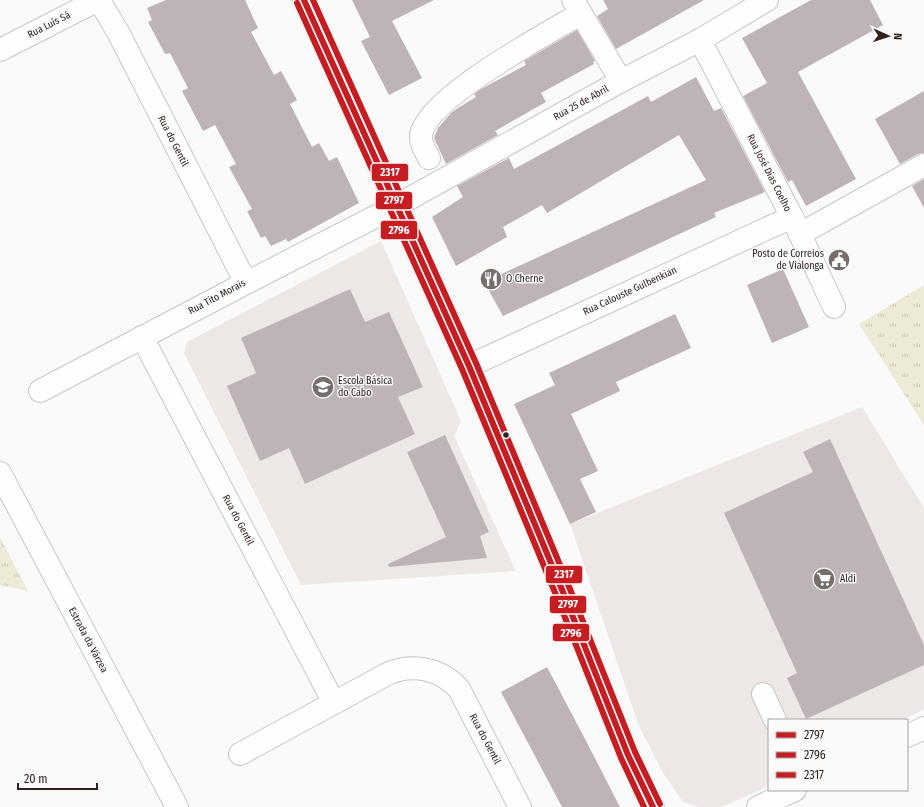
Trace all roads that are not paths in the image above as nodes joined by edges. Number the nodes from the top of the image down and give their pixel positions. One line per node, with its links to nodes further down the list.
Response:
1 (98, 0): 6 (street, Rua Luís Sá); 12 (street, Rua do Gentil)
2 (304, 0): 10 (street)
3 (766, 0): 5 (street, Rua 25 de Abril)
4 (576, 7): 7 (street); 8 (street)
5 (700, 40): 7 (street, Rua 25 de Abril); 11 (street, Rua José Dias Coelho)
6 (0, 50)
7 (621, 81): 10 (street, Rua 25 de Abril)
8 (429, 158)
9 (924, 165): 11 (street, Rua Calouste Gulbenkian)
10 (396, 206): 12 (street, Rua Tito Morais); 15 (street)
11 (796, 225): 13 (street, Rua José Dias Coelho); 15 (street, Rua Calouste Gulbenkian)
12 (246, 283): 14 (street, Rua Tito Morais)
13 (834, 307)
14 (142, 336): 16 (street, Rua Tito Morais); 19 (street, Rua do Gentil)
15 (469, 366): 27 (street)
16 (40, 391)
17 (0, 473): 25 (street, Estrada da Várzea)
18 (763, 694): 20 (street)
19 (334, 703): 23 (street, Rua do Gentil); 26 (street, Rua do Gentil)
20 (775, 719)
21 (924, 728): 22 (street)
22 (908, 736)
23 (240, 754)
24 (793, 791): 28 (street)
25 (177, 807)
26 (520, 807)
27 (653, 807)
28 (758, 807)

